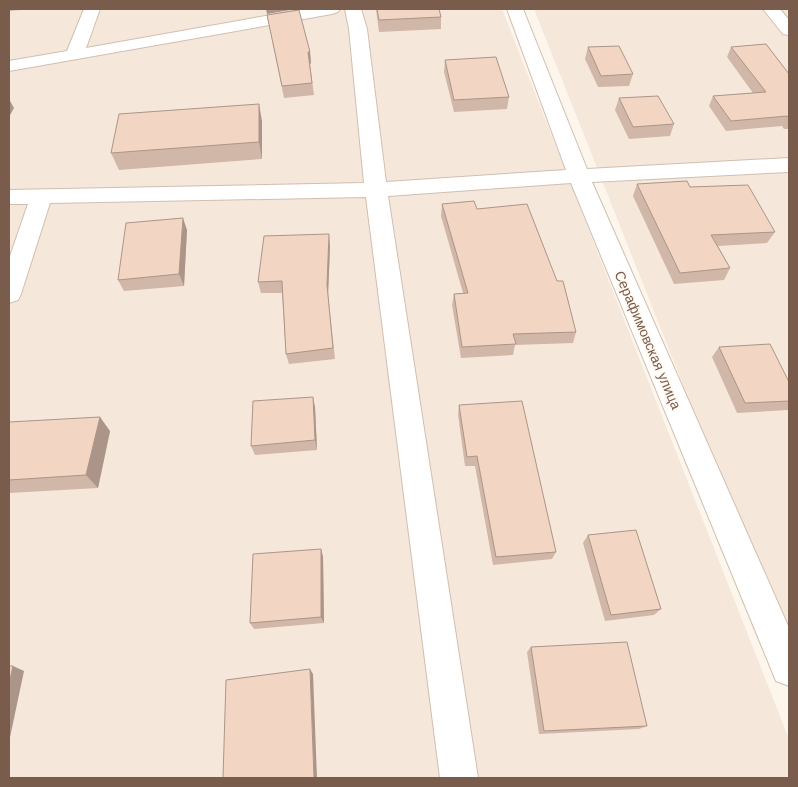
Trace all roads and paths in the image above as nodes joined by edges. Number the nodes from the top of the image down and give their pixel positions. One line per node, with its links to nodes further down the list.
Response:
1 (92, 9): 7 (street)
2 (332, 9): 7 (street)
3 (353, 9): 11 (street)
4 (516, 9): 10 (street, Серафимовская улица)
5 (771, 9): 6 (street)
6 (789, 30)
7 (74, 55): 8 (street)
8 (9, 66)
9 (789, 164): 10 (street)
10 (579, 176): 11 (street); 15 (street, Серафимовская улица)
11 (376, 190): 12 (street); 16 (street)
12 (41, 196): 13 (street); 14 (street)
13 (9, 197)
14 (9, 294)
15 (789, 668)
16 (459, 778)

